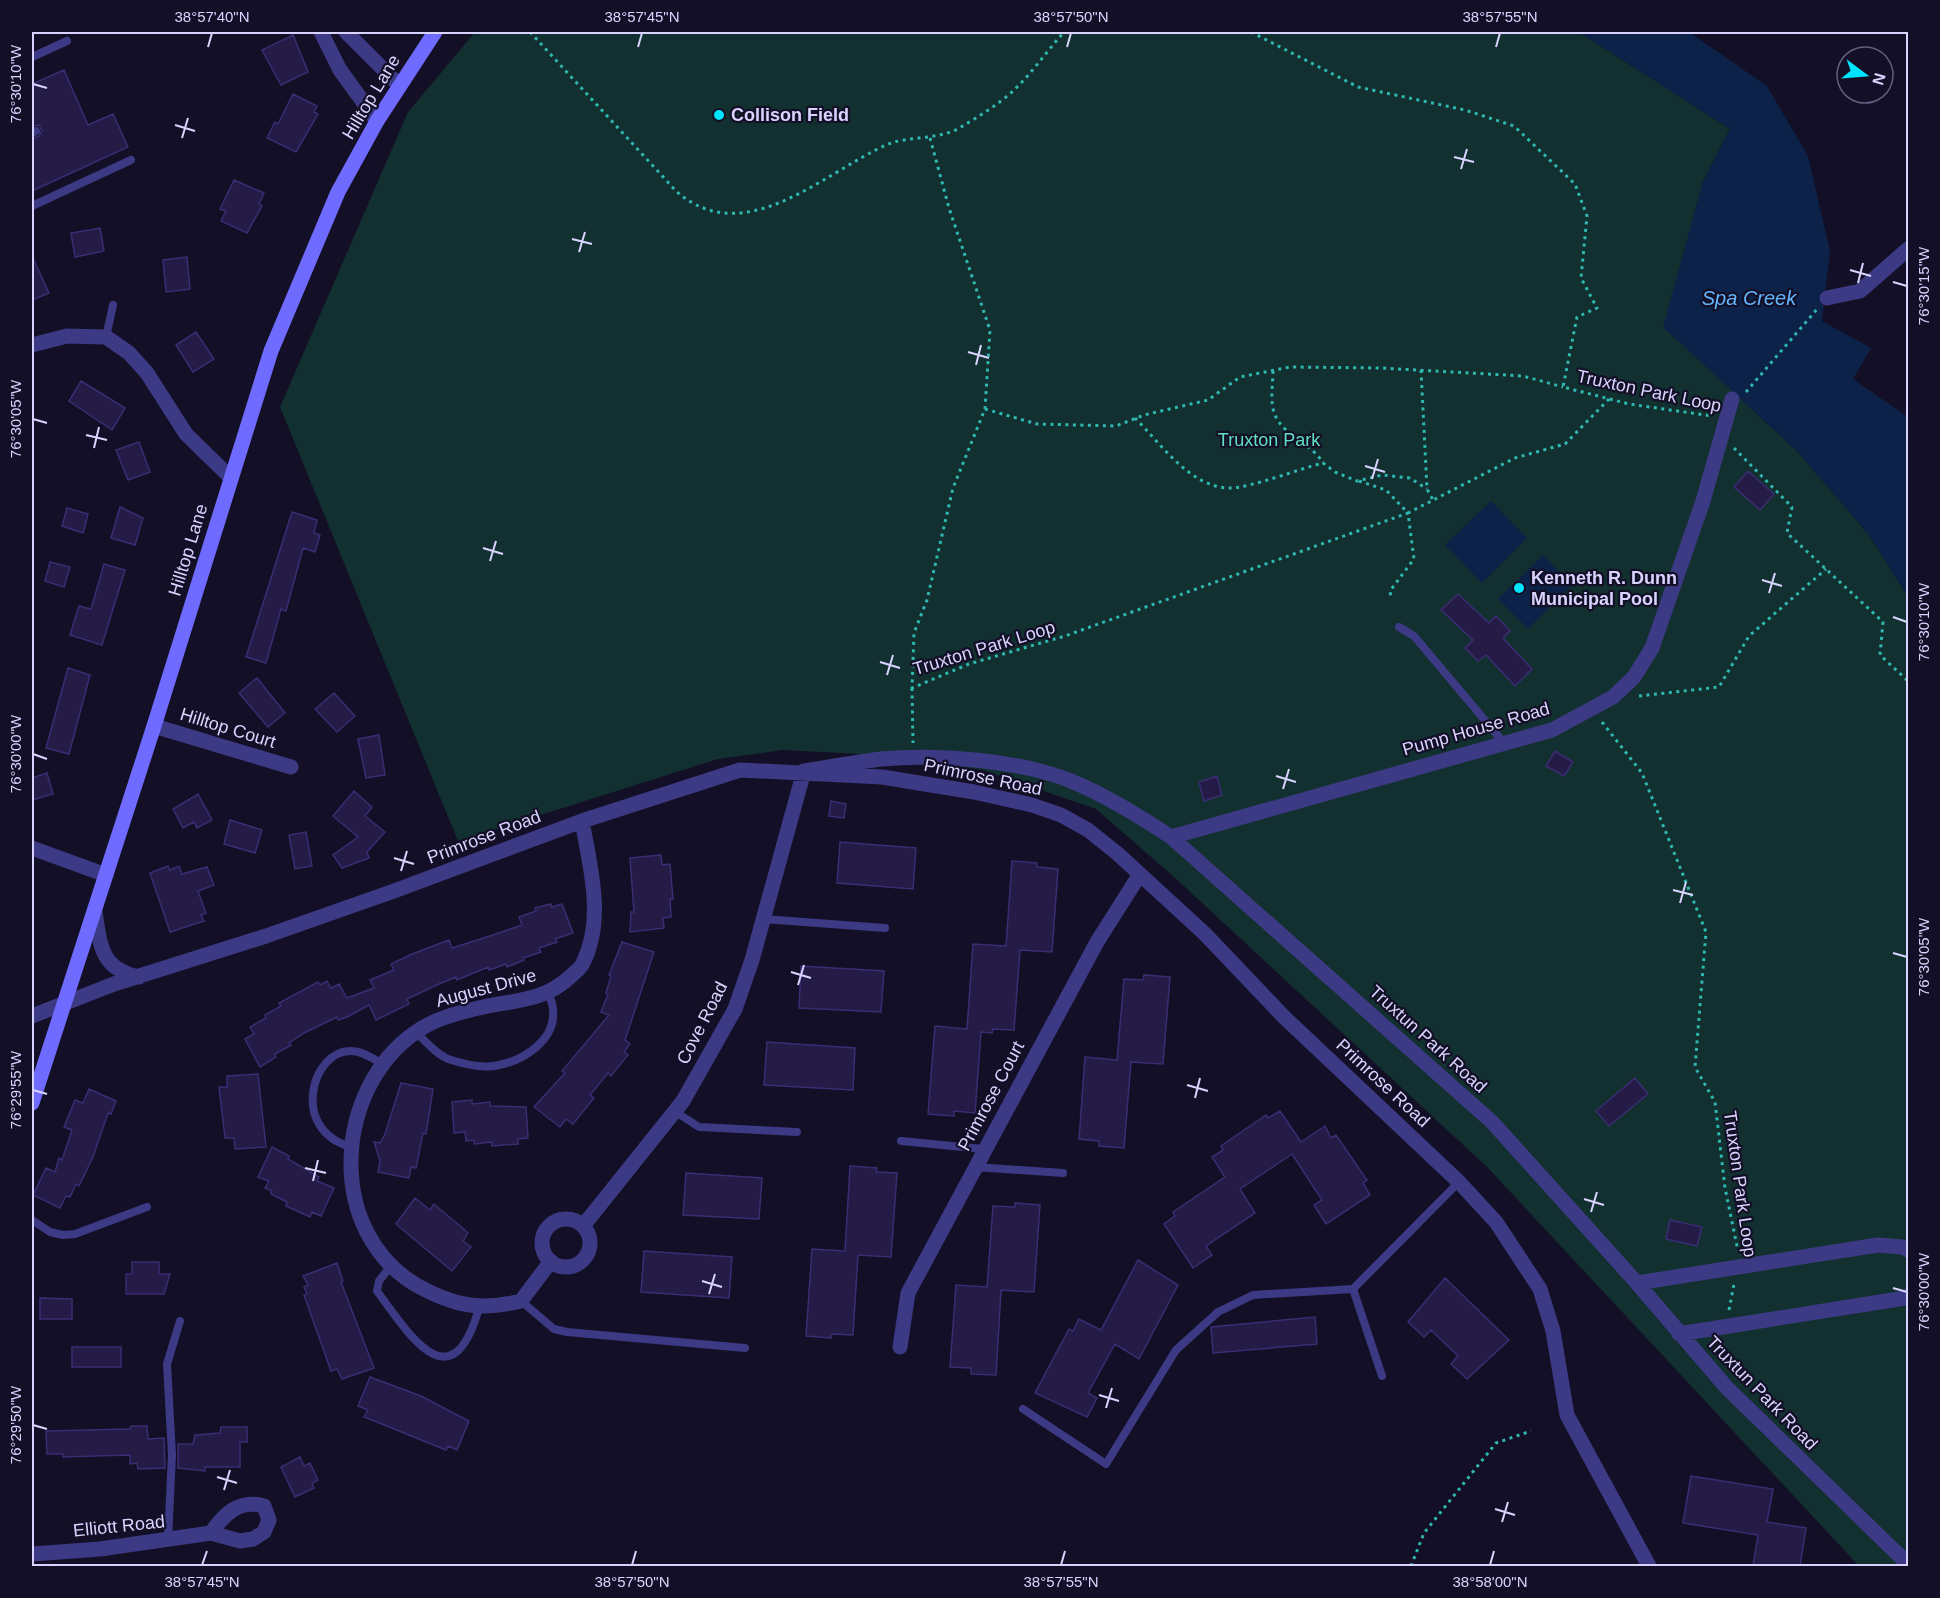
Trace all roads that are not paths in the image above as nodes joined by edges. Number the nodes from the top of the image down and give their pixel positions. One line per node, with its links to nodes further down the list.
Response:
1 (321, 32): 7 (street)
2 (346, 32): 6 (street)
3 (435, 32): 6 (street, Hilltop Lane)
4 (67, 41): 5 (lane)
5 (32, 57)
6 (399, 85): 7 (street, Hilltop Lane)
7 (377, 121): 16 (street, Hilltop Lane)
8 (131, 160): 9 (lane)
9 (32, 206)
10 (1908, 249): 11 (street)
11 (1827, 298)
12 (113, 305): 13 (lane)
13 (106, 337): 14 (street); 16 (street)
14 (32, 345)
15 (1732, 399): 19 (street, Pump House Road)
16 (231, 478): 18 (street, Hilltop Lane)
17 (1399, 627): 19 (lane)
18 (154, 726): 20 (street, Hilltop Court); 26 (street, Hilltop Lane)
19 (1504, 743): 23 (street, Pump House Road)
20 (291, 767)
21 (804, 771): 22 (street, Primrose Road); 23 (street, Truxtun Park Road); 25 (street, Primrose Road); 28 (street, Cove Road)
22 (582, 821): 30 (street, Primrose Road); 31 (street, August Drive)
23 (1171, 837): 51 (street, Truxtun Park Road)
24 (32, 848): 26 (street)
25 (1140, 874): 41 (street, Primrose Court); 44 (street, Primrose Road)
26 (106, 875): 27 (street, Hilltop Lane)
27 (95, 910): 30 (street); 32 (street, Hilltop Lane)
28 (763, 919): 29 (lane); 37 (street, Cove Road)
29 (885, 928)
30 (139, 976): 32 (street, Primrose Road)
31 (548, 992): 34 (street, August Drive); 34 (lane)
32 (66, 1004): 33 (street, Primrose Road); 36 (street, Hilltop Lane)
33 (32, 1016)
34 (416, 1032): 35 (street, August Drive)
35 (381, 1063): 40 (street, August Drive); 40 (lane)
36 (32, 1103)
37 (674, 1111): 38 (lane); 47 (street, Cove Road)
38 (797, 1132)
39 (901, 1141): 41 (lane)
40 (351, 1147): 50 (street, August Drive)
41 (983, 1149): 42 (street, Primrose Court)
42 (975, 1167): 43 (lane); 58 (street, Primrose Court)
43 (1063, 1173)
44 (1459, 1182): 52 (lane); 66 (street, Primrose Road)
45 (147, 1207): 46 (lane)
46 (32, 1220)
47 (583, 1226): 49 (street); 49 (street)
48 (1908, 1250): 51 (street)
49 (550, 1261): 54 (street)
50 (390, 1267): 55 (street, August Drive); 55 (lane)
51 (1637, 1283): 57 (street, Truxtun Park Road)
52 (1353, 1289): 60 (lane); 61 (lane)
53 (1908, 1296): 57 (street)
54 (521, 1301): 55 (street, August Drive); 59 (lane)
55 (479, 1308)
56 (180, 1321): 63 (lane)
57 (1679, 1334): 65 (street, Truxtun Park Road)
58 (900, 1347)
59 (745, 1348)
60 (1382, 1376)
61 (1023, 1409)
62 (211, 1533): 63 (street, Elliott Road)
63 (168, 1541): 64 (street, Elliott Road)
64 (32, 1554)
65 (1908, 1564)
66 (1648, 1566)

